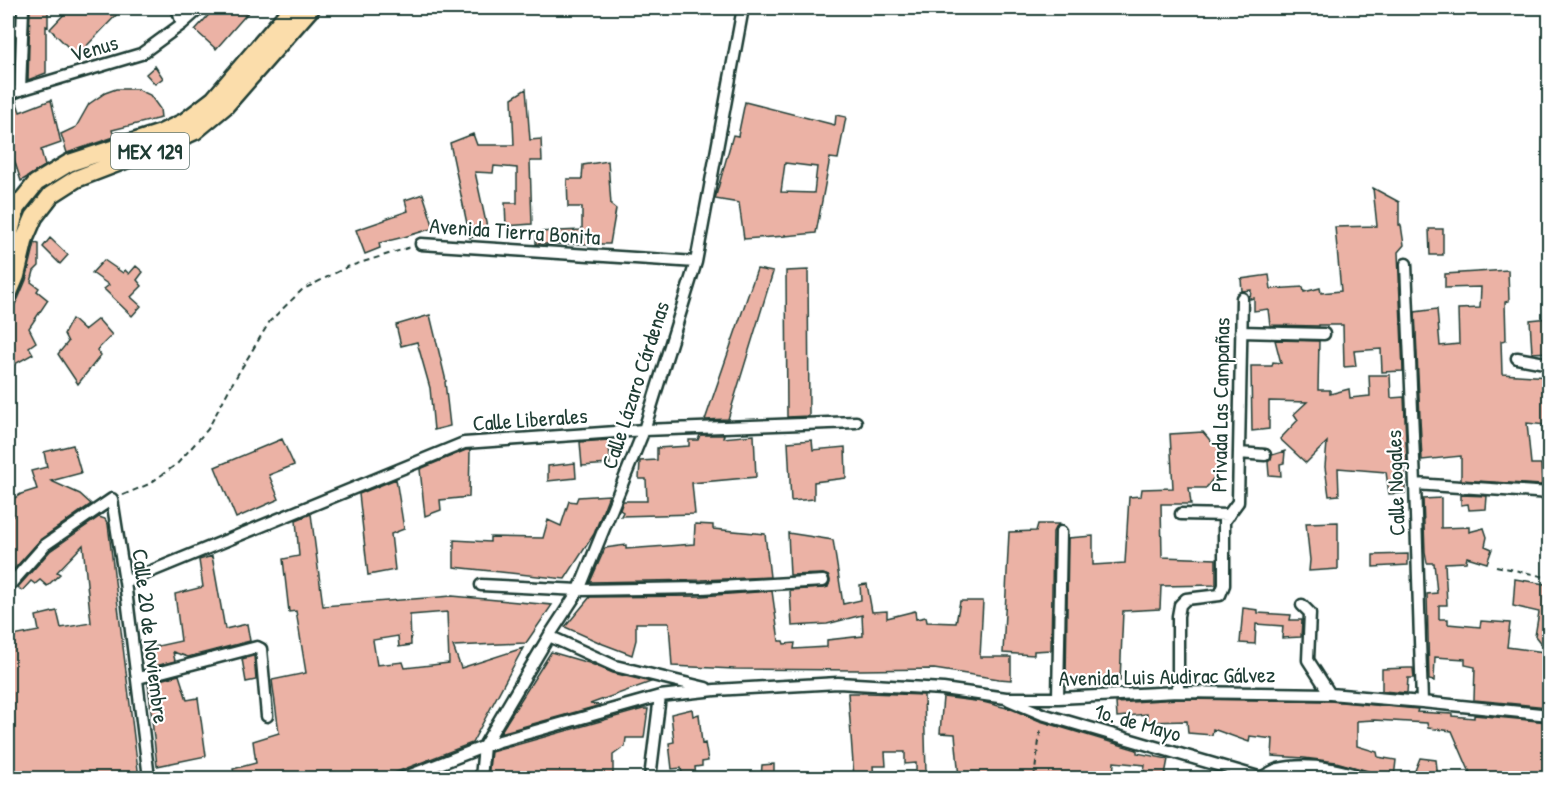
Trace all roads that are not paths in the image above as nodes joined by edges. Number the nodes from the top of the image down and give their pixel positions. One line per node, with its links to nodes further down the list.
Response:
1 (24, 8): 9 (street)
2 (177, 8): 7 (street)
3 (200, 8): 7 (street, Venus)
4 (292, 8): 13 (main road, MEX 129)
5 (311, 8): 16 (main road, MEX 129)
6 (743, 8): 14 (street, Calle Lázaro Cárdenas)
7 (182, 24): 10 (street, Venus)
8 (8, 29): 9 (street)
9 (22, 31): 10 (street)
10 (20, 90): 11 (street, Venus)
11 (8, 95)
12 (421, 244): 14 (street, Avenida Tierra Bonita)
13 (8, 250)
14 (696, 262): 23 (street, Calle Lázaro Cárdenas)
15 (1406, 264): 26 (street, Calle Nogales)
16 (8, 295)
17 (1242, 298): 18 (street, Privada Las Campañas)
18 (1241, 332): 19 (street); 24 (street, Privada Las Campañas)
19 (1324, 334)
20 (1517, 358): 21 (street)
21 (1550, 364)
22 (856, 422): 23 (street, Calle Liberales)
23 (644, 430): 32 (street, Calle Liberales); 35 (street, Calle Lázaro Cárdenas)
24 (1239, 453): 25 (street); 29 (street, Privada Las Campañas)
25 (1265, 455)
26 (1415, 484): 27 (street); 45 (street, Calle Nogales)
27 (1550, 493)
28 (1180, 514): 29 (street)
29 (1229, 515): 40 (street, Privada Las Campañas)
30 (1060, 532): 44 (street)
31 (823, 581): 35 (street)
32 (126, 582): 34 (street, Calle 20 de Noviembre); 38 (street, Calle 20 de Noviembre)
33 (481, 585): 35 (street)
34 (8, 587)
35 (579, 590): 37 (street, Calle Lázaro Cárdenas)
36 (1302, 605): 41 (street)
37 (549, 636): 39 (street); 48 (street, Calle Lázaro Cárdenas)
38 (138, 678): 47 (street); 49 (street, Calle 20 de Noviembre)
39 (715, 690): 42 (street); 43 (street)
40 (1178, 692): 41 (street, Avenida Luis Audirac Gálvez); 44 (street, Avenida Luis Audirac Gálvez)
41 (1330, 694): 45 (street, Avenida Luis Audirac Gálvez)
42 (660, 696): 48 (street); 52 (street)
43 (1006, 698): 44 (street, Avenida Luis Audirac Gálvez); 53 (street, 1o. de Mayo)
44 (1058, 698)
45 (1422, 702): 46 (street, Avenida Luis Audirac Gálvez)
46 (1550, 715)
47 (267, 716)
48 (484, 746): 50 (street); 51 (street)
49 (149, 778)
50 (402, 778)
51 (481, 778)
52 (650, 778)
53 (1261, 778): 54 (street)
54 (1366, 778)

